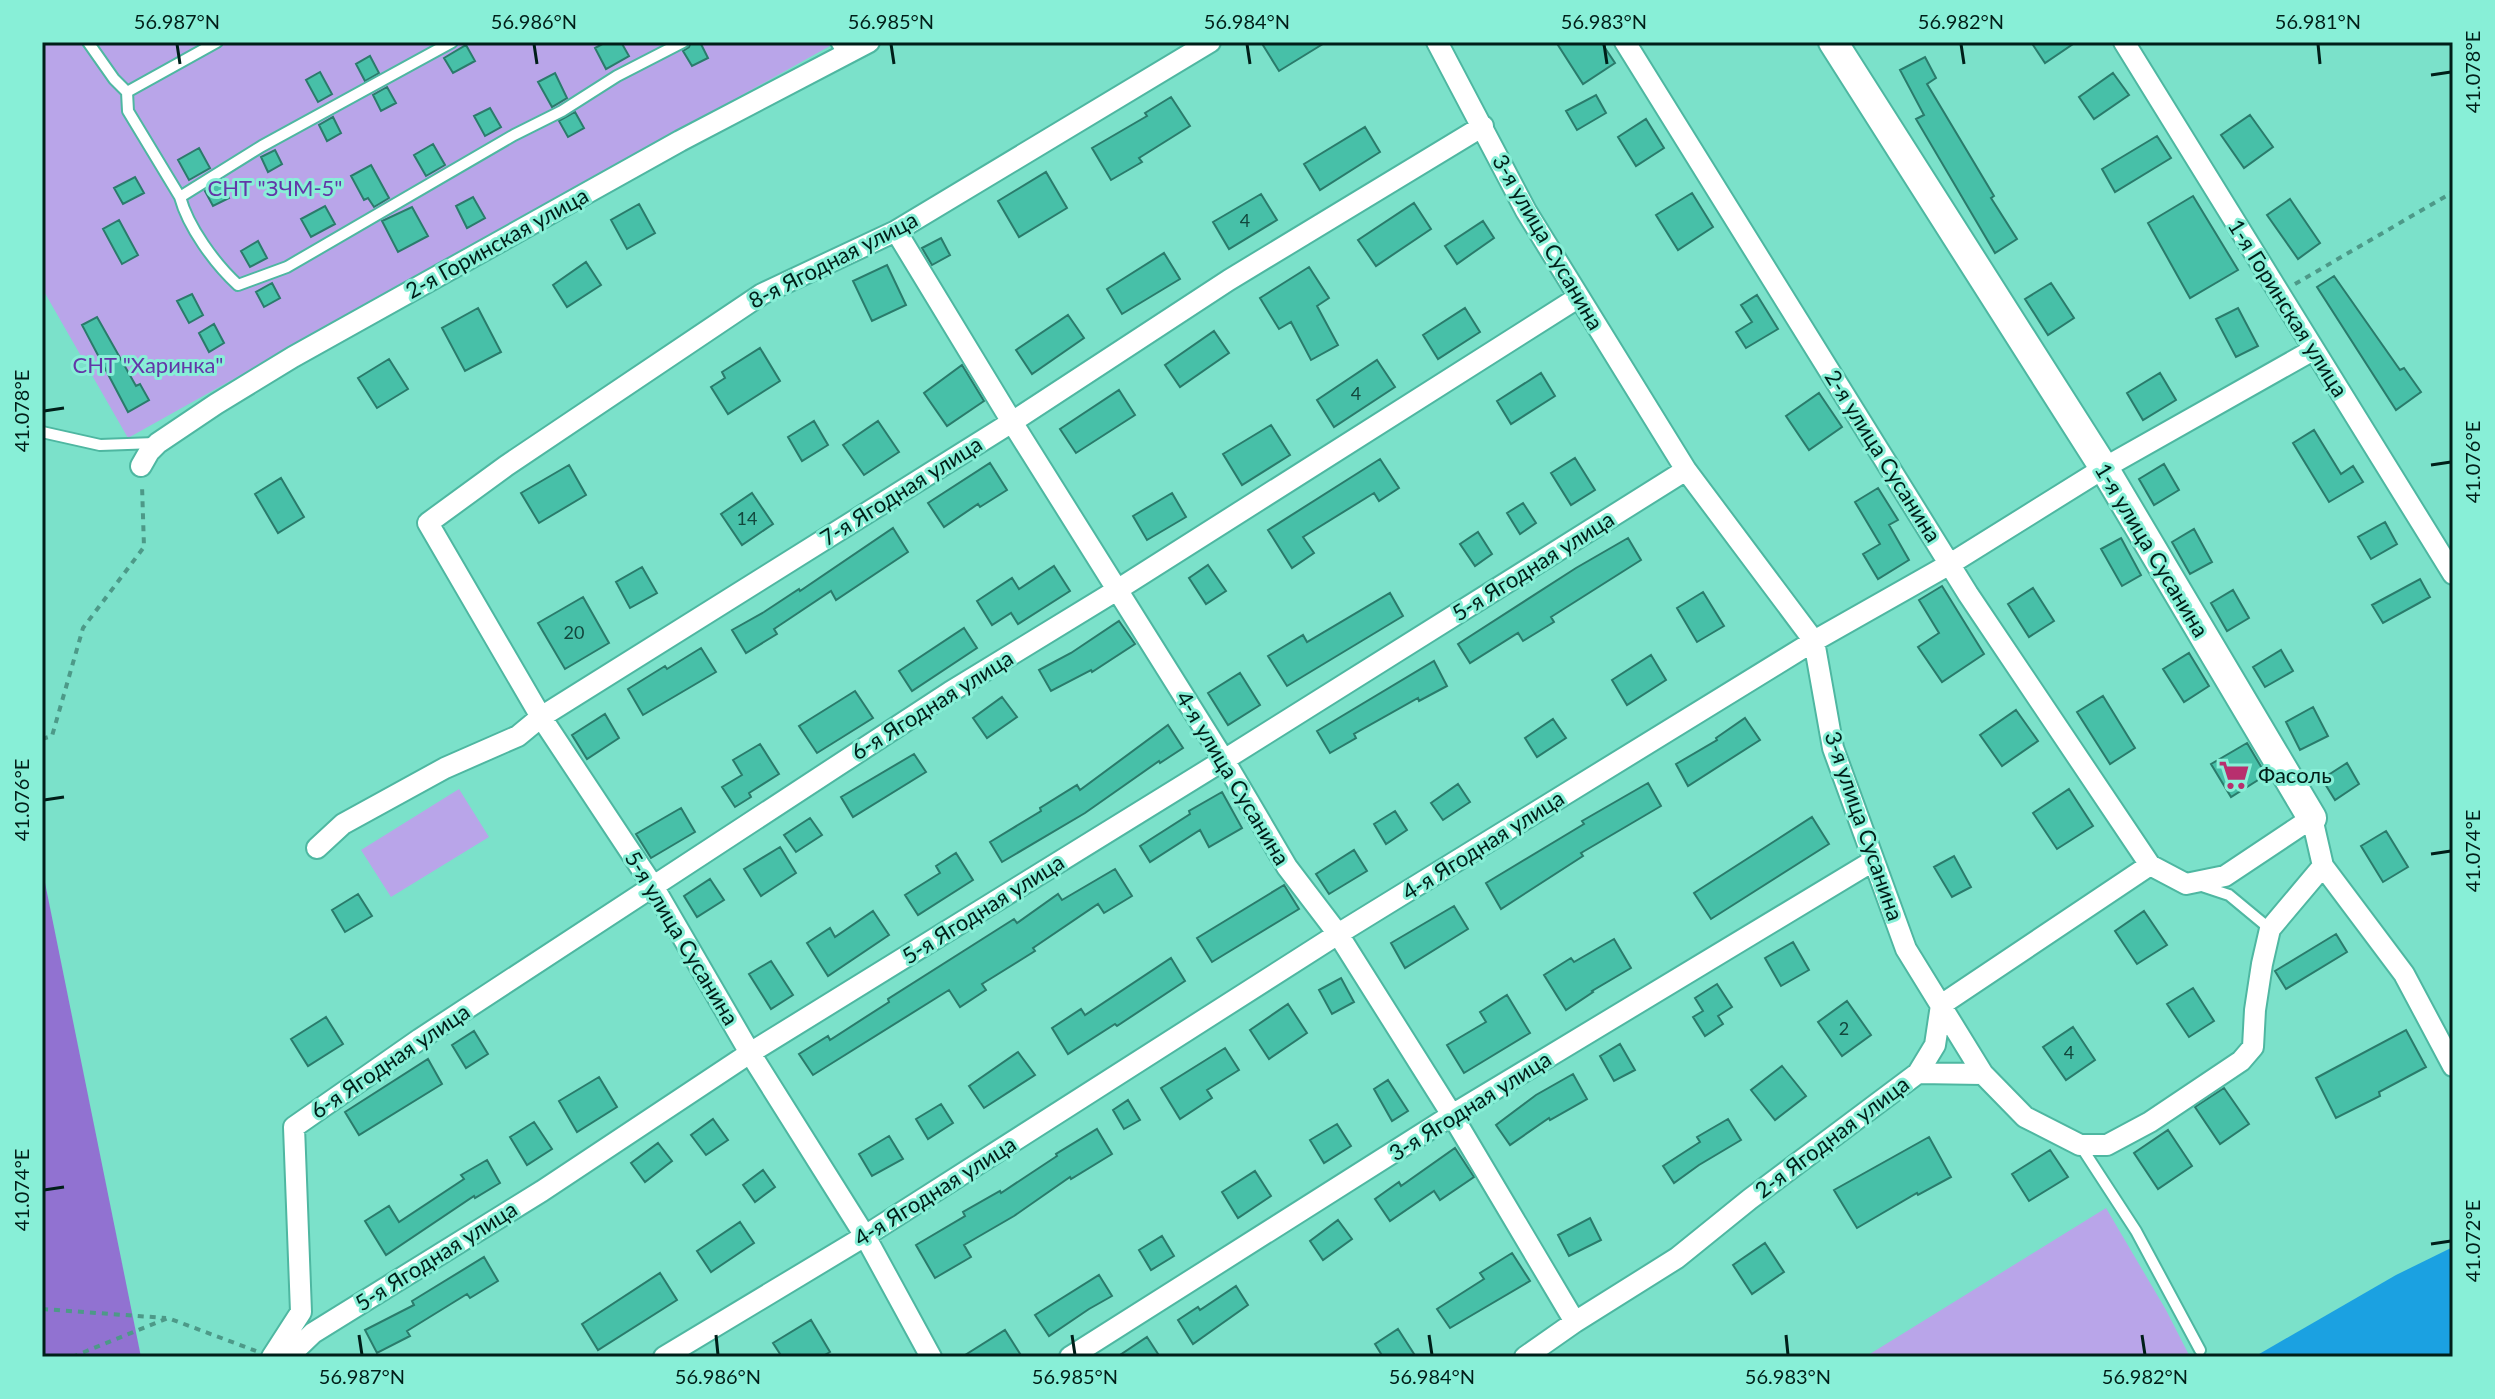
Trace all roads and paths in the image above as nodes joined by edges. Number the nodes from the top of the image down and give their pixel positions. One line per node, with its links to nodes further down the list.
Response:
1 (88, 42): 12 (lane)
2 (217, 42): 12 (lane)
3 (452, 42): 15 (lane)
4 (683, 42): 15 (lane)
5 (869, 42): 11 (street, 2-я Горинская улица)
6 (1210, 42): 16 (street, 8-я Ягодная улица)
7 (1437, 42): 13 (street, 3-я улица Сусанина)
8 (1625, 42): 27 (street, 2-я улица Сусанина)
9 (1833, 42): 24 (street, 1-я улица Сусанина)
10 (2124, 42): 17 (street, 1-я Горинская улица)
11 (840, 49): 22 (street, 2-я Горинская улица)
12 (127, 92): 15 (lane)
13 (1483, 126): 18 (street, 3-я улица Сусанина); 20 (street, 7-я Ягодная улица)
14 (2453, 192): 17 (path)
15 (180, 197)
16 (896, 231): 20 (street, 4-я улица Сусанина); 26 (street, 8-я Ягодная улица)
17 (2279, 294): 19 (street, 1-я Горинская улица)
18 (1579, 297): 25 (street, 3-я улица Сусанина); 29 (street, 6-я Ягодная улица)
19 (2313, 350): 24 (street, 4-я Ягодная улица); 28 (street, 1-я Горинская улица)
20 (1012, 422): 29 (street, 4-я улица Сусанина); 31 (street, 7-я Ягодная улица)
21 (42, 432): 22 (lane)
22 (158, 443): 23 (street, 2-я Горинская улица)
23 (141, 466): 32 (path)
24 (2104, 468): 27 (street, 4-я Ягодная улица); 34 (street, 1-я улица Сусанина)
25 (1686, 470): 30 (street, 3-я улица Сусанина); 33 (street, 5-я Ягодная улица)
26 (428, 523): 31 (street, 5-я улица Сусанина)
27 (1950, 564): 30 (street, 4-я Ягодная улица); 37 (street, 2-я улица Сусанина)
28 (2453, 574)
29 (1117, 590): 33 (street, 4-я улица Сусанина); 40 (street, 6-я Ягодная улица)
30 (1814, 641): 36 (street, 3-я улица Сусанина); 42 (street, 4-я Ягодная улица)
31 (541, 717): 35 (street, 7-я Ягодная улица); 40 (street, 5-я улица Сусанина)
32 (42, 739)
33 (1224, 760): 42 (street, 4-я улица Сусанина); 44 (street, 5-я Ягодная улица)
34 (2312, 818): 38 (street, 1-я улица Сусанина); 39 (street)
35 (317, 848)
36 (1873, 861): 43 (street, 3-я улица Сусанина); 48 (street, 3-я Ягодная улица)
37 (2150, 865): 39 (street); 43 (street)
38 (2323, 866): 41 (street); 45 (street, 1-я улица Сусанина)
39 (2186, 884): 41 (lane)
40 (653, 886): 44 (street, 5-я улица Сусанина); 55 (street, 6-я Ягодная улица)
41 (2270, 929): 49 (street)
42 (1338, 934): 48 (street, 4-я улица Сусанина); 50 (street, 4-я Ягодная улица)
43 (1941, 1005): 46 (street, 2-я Ягодная улица); 47 (street, 3-я улица Сусанина)
44 (750, 1053): 50 (street, 5-я улица Сусанина); 57 (street, 5-я Ягодная улица)
45 (2453, 1066)
46 (1918, 1073): 47 (street); 53 (street, 2-я Ягодная улица)
47 (1983, 1074): 49 (street, 3-я улица Сусанина)
48 (1452, 1115): 53 (street, 4-я улица Сусанина); 60 (street, 3-я Ягодная улица)
49 (2080, 1145): 54 (lane)
50 (865, 1236): 58 (street, 4-я Ягодная улица); 59 (street, 5-я улица Сусанина)
51 (42, 1309): 52 (path)
52 (168, 1318): 55 (path); 56 (path)
53 (1575, 1322): 61 (street, 2-я Ягодная улица)
54 (2200, 1350)
55 (265, 1354)
56 (72, 1357)
57 (288, 1357)
58 (664, 1357)
59 (931, 1357)
60 (1070, 1357)
61 (1525, 1357)

